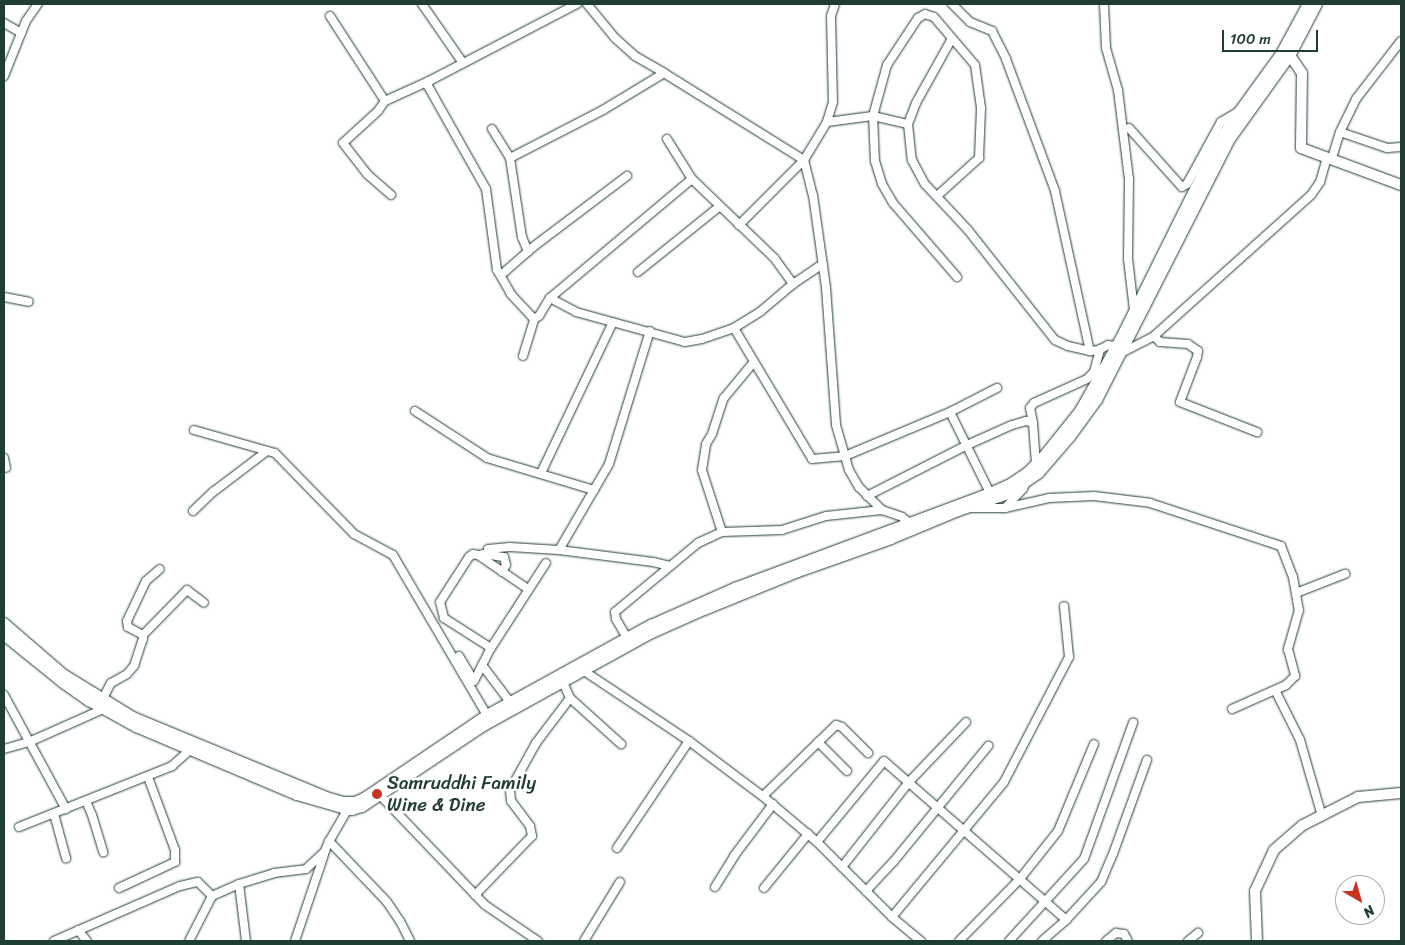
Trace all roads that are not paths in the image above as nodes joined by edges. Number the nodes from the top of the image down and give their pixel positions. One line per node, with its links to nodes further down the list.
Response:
1 (38, 4): 12 (street)
2 (422, 4): 16 (street)
3 (577, 4): 16 (street)
4 (587, 4): 17 (street)
5 (835, 4): 23 (street)
6 (952, 4): 58 (street)
7 (1104, 4): 49 (street)
8 (1308, 4): 15 (main road)
9 (1317, 4): 15 (main road)
10 (330, 16): 20 (street)
11 (4, 22): 12 (street)
12 (21, 33): 18 (street)
13 (951, 40): 22 (street); 24 (street); 37 (street)
14 (1401, 40): 27 (street)
15 (1287, 52): 21 (main road); 30 (main road); 52 (main road)
16 (463, 63): 19 (street)
17 (664, 73): 31 (street); 32 (street)
18 (4, 76)
19 (429, 81): 20 (street); 43 (street)
20 (384, 101): 36 (street)
21 (1239, 111): 25 (street); 49 (main road)
22 (873, 116): 23 (street); 24 (street); 44 (street)
23 (827, 122): 32 (street)
24 (908, 124): 37 (street)
25 (1129, 128)
26 (492, 129): 31 (street)
27 (1340, 132): 29 (street); 30 (street)
28 (668, 139): 34 (street)
29 (1401, 147)
30 (1329, 157): 35 (main road); 55 (street)
31 (510, 158): 40 (street)
32 (804, 160): 39 (street); 41 (street)
33 (627, 176): 40 (street)
34 (692, 178): 38 (street); 47 (street)
35 (1401, 185)
36 (391, 195)
37 (937, 196): 58 (street)
38 (720, 206): 39 (street); 42 (street)
39 (739, 225): 45 (street)
40 (528, 252): 43 (street)
41 (823, 264): 45 (street); 69 (street)
42 (638, 272)
43 (501, 275): 50 (street)
44 (957, 277)
45 (793, 284): 53 (street)
46 (4, 297): 48 (street)
47 (550, 298): 50 (street); 51 (street)
48 (29, 302)
49 (1134, 310): 52 (main road)
50 (534, 319): 59 (street)
51 (613, 322): 54 (street); 73 (street)
52 (1130, 327): 57 (main road)
53 (734, 328): 54 (street); 60 (street)
54 (650, 331): 75 (street)
55 (1154, 336): 57 (street); 66 (street)
56 (1100, 349): 57 (street); 58 (street); 64 (street)
57 (1119, 349): 71 (main road); 74 (main road)
58 (1090, 351)
59 (523, 356)
60 (753, 363): 69 (street); 84 (street)
61 (998, 388): 63 (street)
62 (415, 411): 73 (street)
63 (950, 412): 67 (street); 69 (street)
64 (1033, 423): 67 (street); 71 (street)
65 (194, 430): 68 (street)
66 (1258, 432)
67 (965, 446): 76 (street); 77 (street)
68 (266, 451): 81 (street); 112 (street)
69 (845, 456): 77 (street)
70 (4, 458): 72 (street)
71 (1036, 464): 76 (main road)
72 (6, 468)
73 (541, 473): 75 (street)
74 (1025, 484): 78 (main road); 79 (street)
75 (594, 490): 85 (street)
76 (990, 492): 82 (main road)
77 (868, 496): 80 (street)
78 (968, 508): 79 (street); 82 (main road)
79 (1005, 508): 92 (street)
80 (882, 510): 83 (street); 84 (street)
81 (193, 511)
82 (941, 514): 83 (main road)
83 (913, 525): 99 (main road); 101 (main road)
84 (722, 532): 87 (street)
85 (560, 550): 87 (street); 89 (street)
86 (546, 563): 91 (street)
87 (670, 566): 99 (street)
88 (160, 569): 98 (street)
89 (502, 572): 91 (street); 100 (street)
90 (1345, 574): 92 (street)
91 (528, 589): 100 (street)
92 (1296, 593): 105 (street)
93 (204, 603): 98 (street)
94 (1064, 606): 139 (street)
95 (440, 620): 102 (street)
96 (4, 623): 110 (main road)
97 (4, 635): 110 (main road)
98 (143, 635): 110 (street)
99 (627, 638): 101 (main road)
100 (491, 648): 102 (street)
101 (615, 649): 103 (main road); 106 (main road)
102 (482, 665): 109 (street)
103 (584, 671): 104 (main road); 115 (street)
104 (563, 682): 106 (main road); 108 (street)
105 (1275, 690): 111 (street); 137 (street)
106 (535, 693): 109 (main road); 128 (main road)
107 (4, 696): 116 (street)
108 (570, 698): 118 (street); 155 (street)
109 (510, 702): 112 (main road)
110 (102, 705): 116 (street); 122 (main road); 133 (main road)
111 (1232, 709)
112 (488, 715): 128 (main road)
113 (966, 722): 127 (street)
114 (1132, 723): 157 (street)
115 (689, 741): 130 (street); 143 (street)
116 (29, 742): 121 (street); 135 (street)
117 (818, 742): 123 (street); 125 (street); 130 (street)
118 (621, 744)
119 (1094, 744): 148 (street)
120 (988, 746): 134 (street)
121 (4, 749)
122 (190, 750): 126 (street); 133 (main road)
123 (868, 752)
124 (1147, 760): 159 (street)
125 (846, 771)
126 (148, 777): 131 (street); 152 (street)
127 (908, 782): 134 (street); 142 (street); 147 (street)
128 (378, 793): 133 (main road); 155 (street)
129 (1401, 793): 137 (main road)
130 (763, 796): 132 (street)
131 (86, 801): 135 (street); 145 (street)
132 (773, 804): 140 (street); 151 (street)
133 (349, 806): 141 (street)
134 (937, 808): 139 (street); 154 (street)
135 (66, 809): 136 (street)
136 (54, 814): 138 (street); 146 (street)
137 (1322, 816): 162 (main road)
138 (19, 827)
139 (962, 830): 148 (street); 158 (street)
140 (808, 834): 142 (street); 153 (street)
141 (329, 841): 144 (street); 168 (street)
142 (817, 842): 147 (street)
143 (617, 848)
144 (325, 851): 150 (street); 167 (street)
145 (103, 852)
146 (66, 858)
147 (842, 866): 154 (street)
148 (1019, 880): 157 (street); 172 (street)
149 (620, 882): 170 (street)
150 (239, 884): 156 (street); 166 (street)
151 (715, 887)
152 (119, 888)
153 (764, 888)
154 (866, 891): 158 (street)
155 (475, 895): 169 (street)
156 (212, 896): 160 (street); 165 (street)
157 (1045, 903): 159 (street); 173 (street)
158 (892, 917): 171 (street)
159 (1066, 920): 174 (street)
160 (78, 930): 163 (street); 164 (street)
161 (1198, 934): 177 (street)
162 (1255, 940)
163 (54, 941)
164 (87, 941)
165 (190, 941)
166 (246, 941)
167 (295, 941)
168 (410, 941)
169 (538, 941)
170 (584, 941)
171 (921, 941)
172 (959, 941)
173 (1010, 941)
174 (1042, 941)
175 (1106, 941): 176 (street)
176 (1128, 941)
177 (1188, 941)

